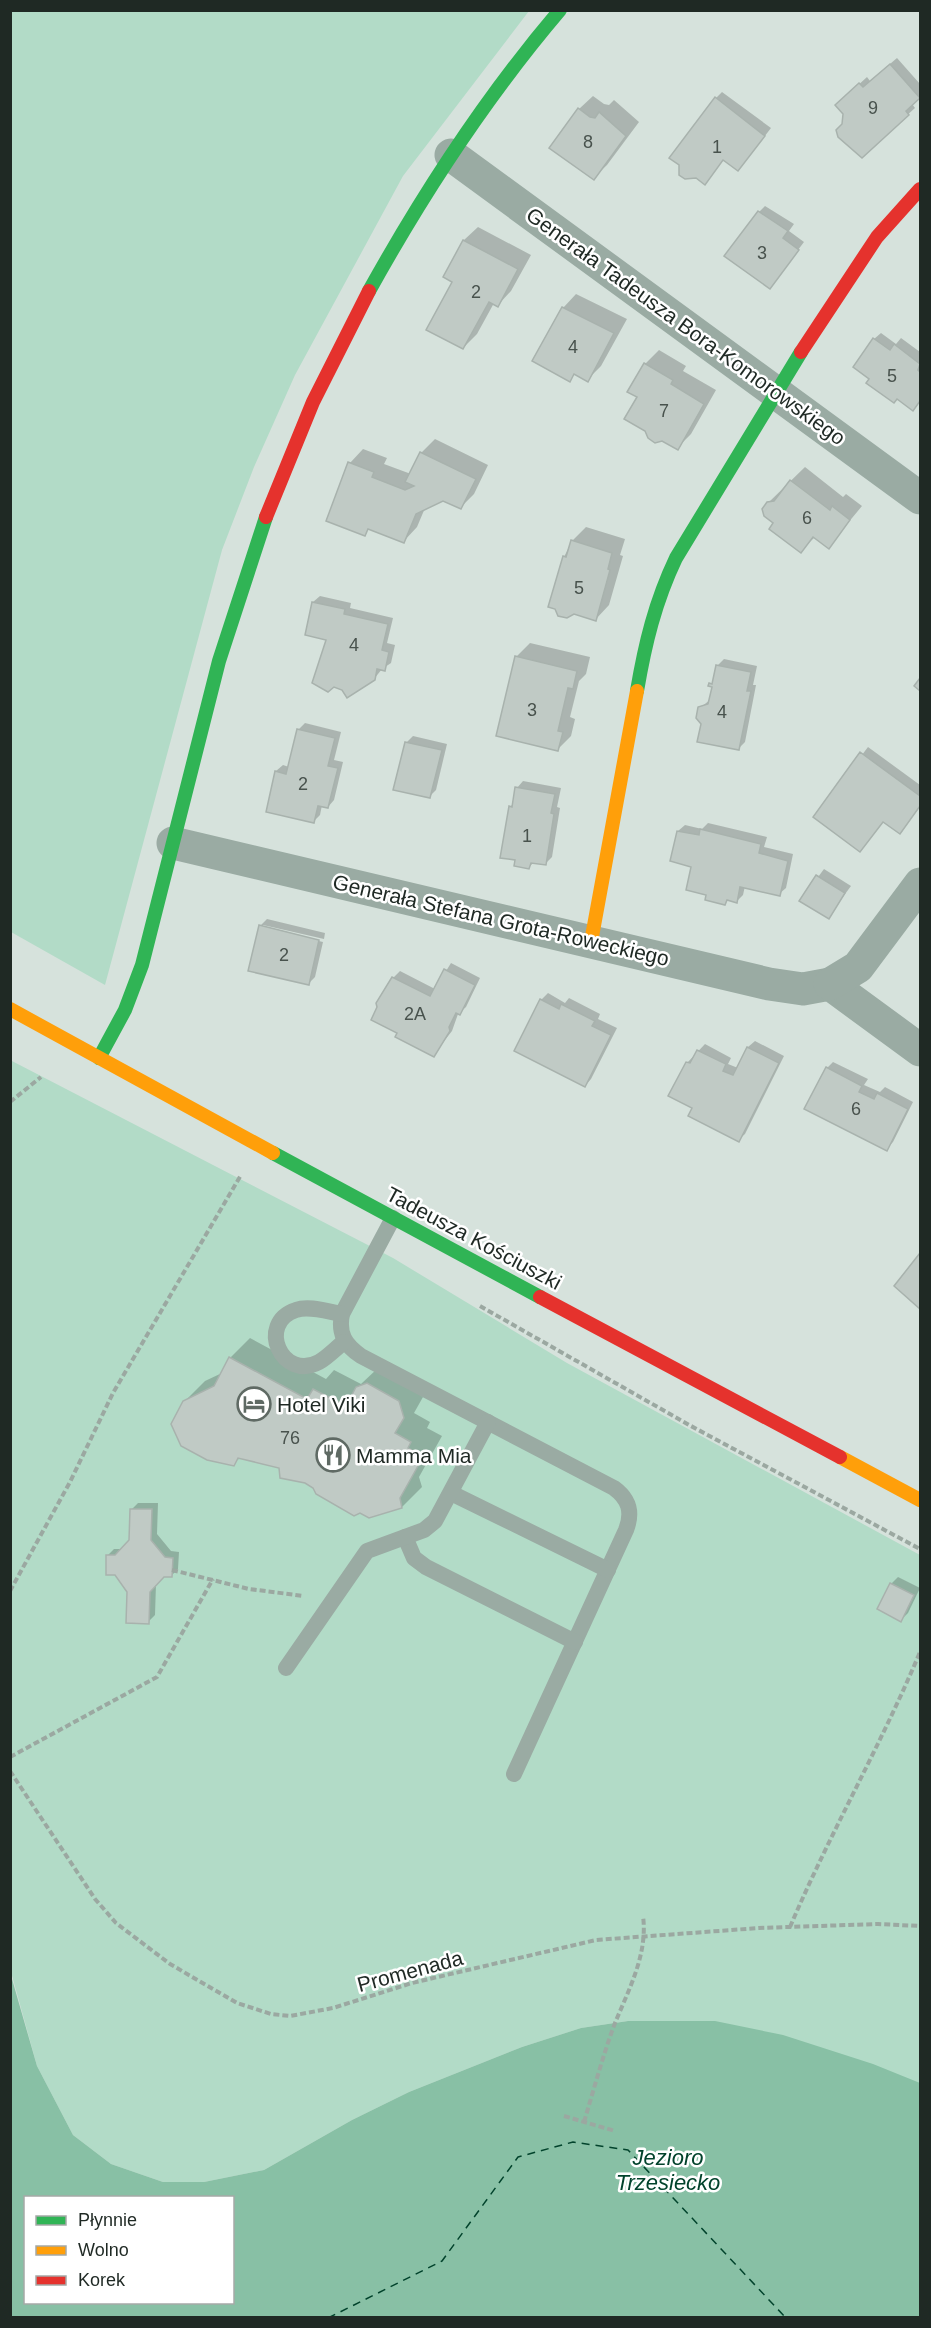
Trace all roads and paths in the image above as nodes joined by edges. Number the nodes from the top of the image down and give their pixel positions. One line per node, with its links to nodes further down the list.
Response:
1 (560, 10): 2 (street)
2 (452, 155): 4 (street, Generała Tadeusza Bora-Komorowskiego); 6 (street)
3 (921, 189): 4 (street)
4 (775, 391): 5 (street, Generała Tadeusza Bora-Komorowskiego); 8 (street)
5 (921, 498)
6 (172, 843): 8 (street, Generała Stefana Grota-Roweckiego); 12 (street)
7 (921, 884): 9 (street, Generała Stefana Grota-Roweckiego)
8 (591, 942): 9 (street, Generała Stefana Grota-Roweckiego)
9 (830, 984): 11 (street)
10 (10, 1009): 12 (street, Tadeusza Kościuszki)
11 (921, 1050)
12 (99, 1058): 16 (street, Tadeusza Kościuszki)
13 (41, 1077): 14 (path)
14 (10, 1102)
15 (241, 1175): 28 (path)
16 (393, 1218): 18 (lane); 22 (street, Tadeusza Kościuszki)
17 (476, 1302): 24 (path)
18 (342, 1314): 19 (lane); 19 (lane)
19 (344, 1342): 20 (lane)
20 (488, 1422): 21 (lane); 26 (lane)
21 (451, 1493): 23 (lane); 26 (lane)
22 (921, 1500)
23 (405, 1537): 29 (lane); 30 (lane)
24 (921, 1549)
25 (172, 1570): 27 (path)
26 (608, 1570): 30 (lane)
27 (213, 1579): 29 (path); 33 (path)
28 (10, 1591)
29 (333, 1600): 32 (lane)
30 (575, 1642): 35 (lane)
31 (921, 1652): 38 (path)
32 (286, 1668)
33 (10, 1757)
34 (10, 1771): 39 (path, Promenada)
35 (514, 1774)
36 (643, 1916): 39 (path)
37 (921, 1926): 38 (path, Promenada)
38 (790, 1927): 39 (path, Promenada)
39 (646, 1935): 41 (path)
40 (564, 2116): 41 (path)
41 (584, 2122): 42 (path)
42 (615, 2131)

